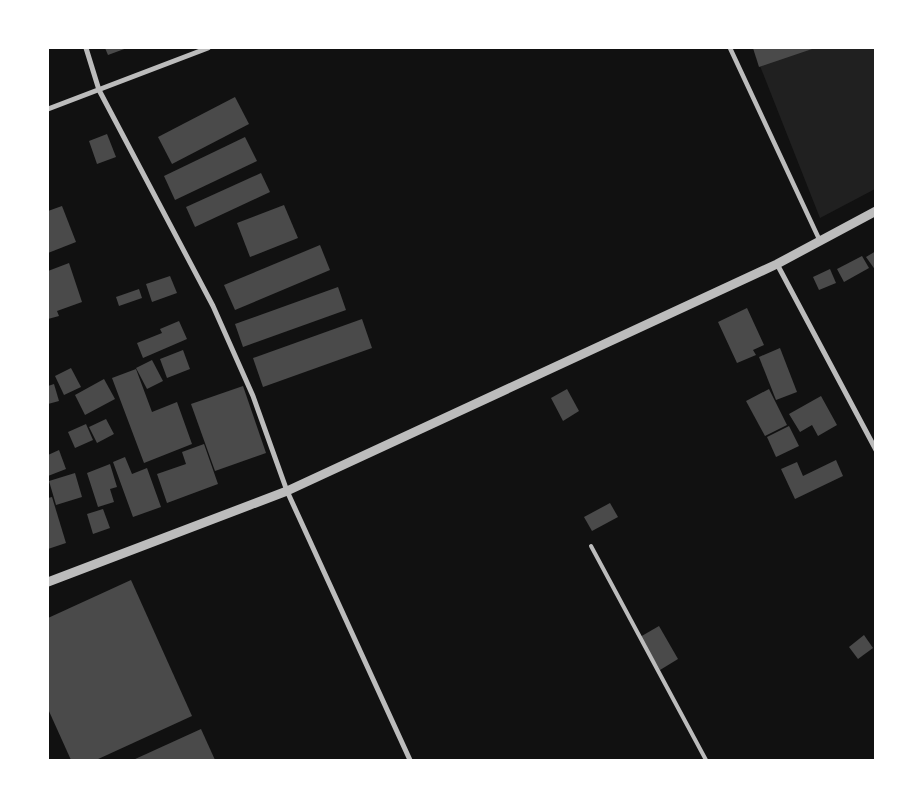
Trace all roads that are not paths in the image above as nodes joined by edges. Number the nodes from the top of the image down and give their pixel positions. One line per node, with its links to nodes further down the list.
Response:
1 (86, 48): 4 (street)
2 (208, 48): 4 (street)
3 (730, 48): 7 (street)
4 (99, 90): 5 (street); 10 (street)
5 (48, 109)
6 (876, 211): 7 (street)
7 (820, 241): 8 (street)
8 (778, 264): 9 (street); 10 (street)
9 (876, 450)
10 (287, 491): 12 (street); 13 (street)
11 (591, 546): 14 (lane)
12 (48, 582)
13 (410, 760)
14 (706, 760)

